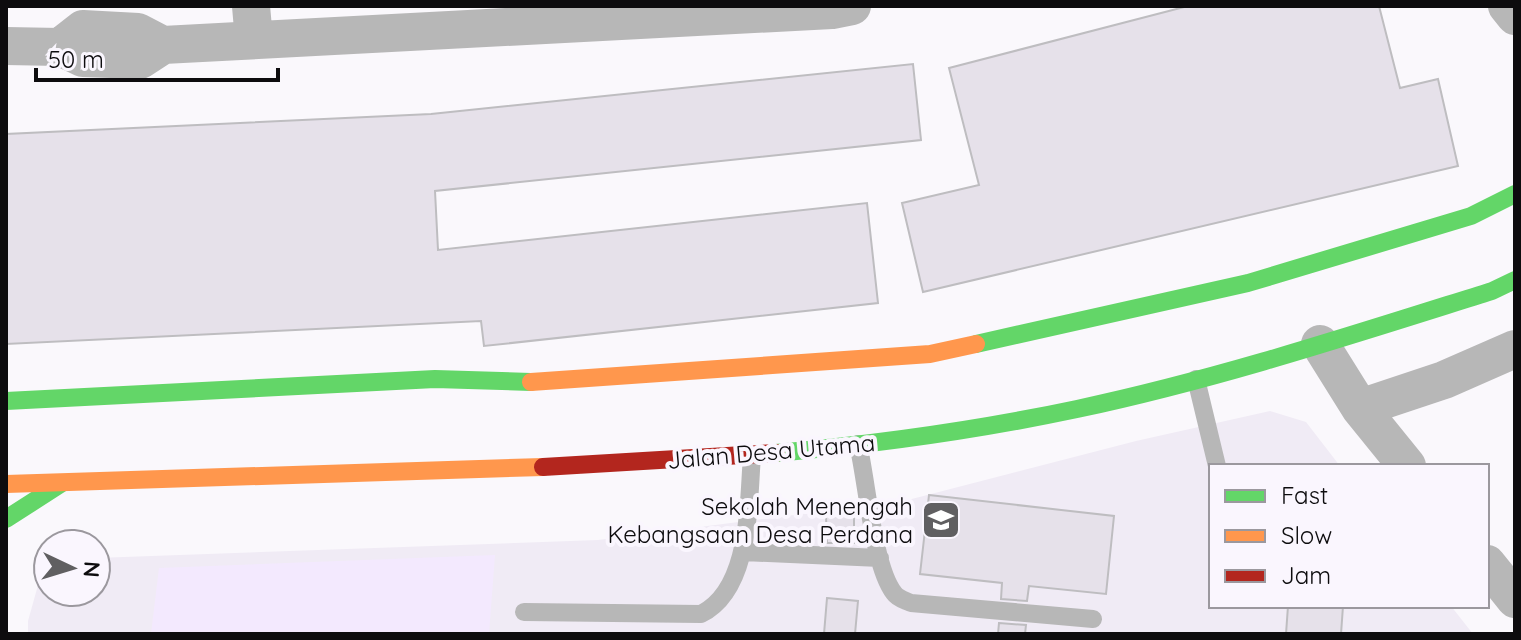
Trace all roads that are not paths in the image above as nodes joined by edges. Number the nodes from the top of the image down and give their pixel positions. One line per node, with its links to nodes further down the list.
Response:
1 (852, 6): 4 (street)
2 (1507, 6): 3 (street)
3 (1515, 16)
4 (252, 23): 5 (street)
5 (6, 46)
6 (1515, 194): 11 (street)
7 (1515, 280): 8 (street, Jalan Desa Utama)
8 (1320, 344): 10 (street, Jalan Desa Utama); 12 (street)
9 (1515, 349): 12 (street)
10 (1196, 378): 13 (street, Jalan Desa Utama); 15 (lane)
11 (6, 401)
12 (1360, 408): 16 (street)
13 (858, 444): 14 (street, Jalan Desa Utama); 21 (lane)
14 (752, 456): 17 (street, Jalan Desa Utama); 20 (lane)
15 (1217, 464)
16 (1405, 464)
17 (62, 483): 18 (street, Jalan Desa Utama); 19 (street)
18 (6, 484)
19 (6, 519)
20 (744, 552): 21 (lane); 24 (lane)
21 (880, 558): 25 (lane)
22 (1489, 566): 23 (street)
23 (1515, 599)
24 (524, 612)
25 (1093, 619)

